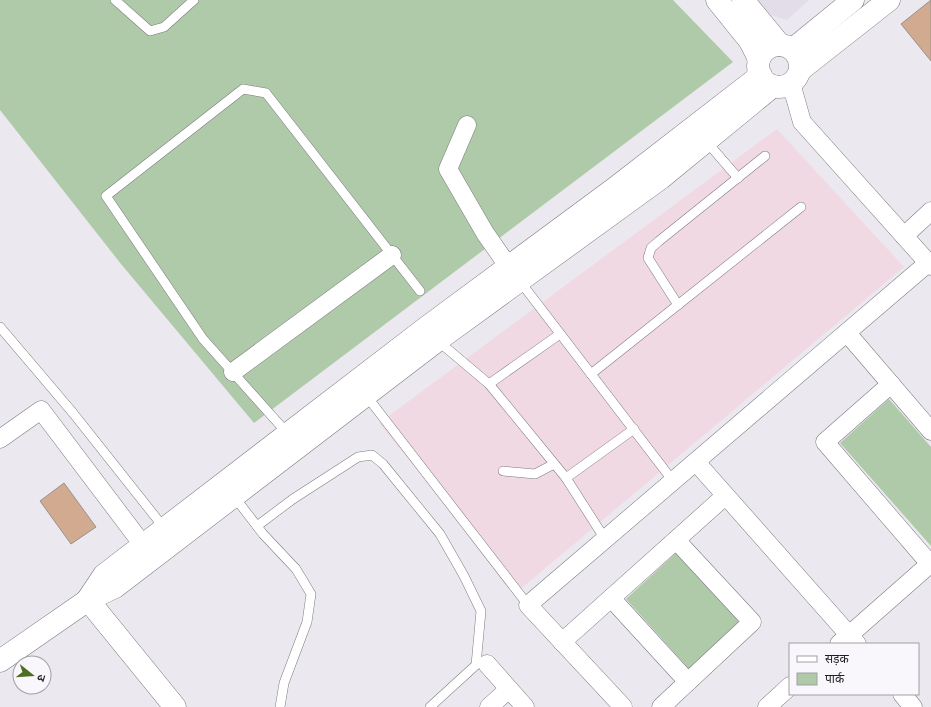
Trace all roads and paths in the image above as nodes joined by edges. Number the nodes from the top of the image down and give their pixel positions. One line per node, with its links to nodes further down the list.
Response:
1 (115, 0): 2 (lane)
2 (194, 0)
3 (717, 0): 8 (street)
4 (743, 0): 7 (street)
5 (853, 0): 7 (street)
6 (889, 0): 8 (street)
7 (787, 47): 8 (street); 8 (street)
8 (777, 75): 10 (street); 13 (street); 16 (street)
9 (467, 125): 19 (street)
10 (706, 141): 12 (lane); 13 (street)
11 (765, 156): 12 (lane)
12 (738, 178): 21 (lane)
13 (620, 196): 19 (street)
14 (801, 207): 21 (lane)
15 (931, 211): 16 (street)
16 (904, 236): 18 (street)
17 (392, 255): 20 (lane); 26 (street); 26 (lane)
18 (930, 265): 23 (street)
19 (514, 274): 24 (street); 25 (lane)
20 (420, 291)
21 (678, 305): 27 (lane)
22 (0, 327): 43 (lane)
23 (847, 333): 29 (street); 35 (street)
24 (433, 334): 28 (lane); 30 (street)
25 (560, 334): 27 (lane); 28 (lane)
26 (233, 372): 33 (lane)
27 (591, 374): 31 (lane)
28 (489, 384): 36 (lane)
29 (891, 384): 32 (street); 47 (street)
30 (362, 388): 33 (street); 40 (street); 50 (lane)
31 (634, 429): 38 (lane); 39 (lane)
32 (931, 431)
33 (288, 434): 40 (street)
34 (0, 439): 46 (street)
35 (696, 462): 39 (street); 41 (street)
36 (554, 464): 37 (lane); 38 (lane)
37 (503, 471)
38 (566, 478): 44 (lane)
39 (673, 481): 44 (street)
40 (228, 489): 42 (lane); 43 (street); 49 (street)
41 (725, 496): 45 (street); 51 (street)
42 (257, 526): 60 (lane); 61 (lane)
43 (165, 529): 46 (street)
44 (605, 539): 50 (street)
45 (676, 540): 48 (street); 55 (street)
46 (143, 545): 49 (street)
47 (931, 564): 51 (street)
48 (611, 598): 52 (street); 55 (street)
49 (88, 600): 53 (street); 59 (street)
50 (528, 605): 52 (street)
51 (848, 641)
52 (562, 642): 64 (street)
53 (0, 661)
54 (487, 664): 57 (street)
55 (688, 682): 65 (street)
56 (789, 687): 66 (street)
57 (509, 689): 62 (street); 63 (street)
58 (903, 695): 67 (street)
59 (174, 707)
60 (280, 707)
61 (430, 707)
62 (489, 707)
63 (525, 707)
64 (623, 707)
65 (661, 707)
66 (766, 707)
67 (913, 707)

